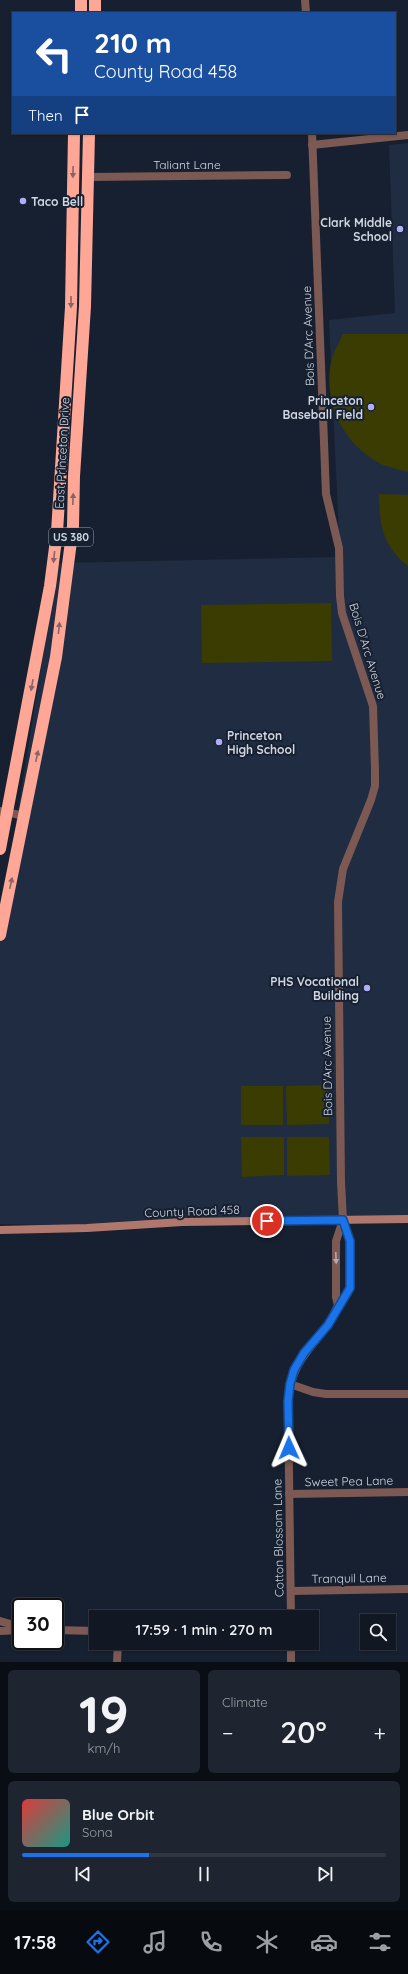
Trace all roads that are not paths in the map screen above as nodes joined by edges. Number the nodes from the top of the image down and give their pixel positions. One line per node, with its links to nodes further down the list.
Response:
1 (81, 0): 4 (highway)
2 (95, 0): 5 (highway)
3 (305, 0): 6 (street)
4 (81, 12)
5 (95, 12)
6 (306, 12)
7 (74, 134): 14 (highway, East Princeton Drive / US 380, one-way to 14)
8 (89, 134): 13 (highway, East Princeton Drive / US 380)
9 (312, 134): 11 (street, Bois D'Arc Avenue)
10 (408, 135): 11 (street)
11 (312, 145): 23 (street, Bois D'Arc Avenue)
12 (287, 175): 13 (street, Taliant Lane)
13 (87, 177): 15 (highway, East Princeton Drive / US 380)
14 (73, 198): 15 (highway); 16 (highway, East Princeton Drive / US 380, one-way to 16)
15 (86, 199): 17 (highway, East Princeton Drive / US 380, one-way to 15)
16 (37, 655): 17 (highway); 18 (highway, East Princeton Drive / US 380, one-way to 18)
17 (56, 657): 19 (highway, East Princeton Drive / US 380, one-way to 17)
18 (4, 812): 19 (street); 20 (highway, East Princeton Drive / US 380)
19 (24, 816): 21 (highway, East Princeton Drive / US 380, one-way to 19)
20 (0, 849)
21 (0, 935)
22 (408, 1219): 23 (street, County Road 458)
23 (343, 1220): 24 (street, County Road 458); 25 (street, one-way to 25); 25 (street, Cotton Blossom Lane)
24 (0, 1230)
25 (338, 1305): 26 (street, Cotton Blossom Lane)
26 (290, 1384): 27 (street); 29 (street, Cotton Blossom Lane)
27 (408, 1394)
28 (408, 1492): 29 (street, Sweet Pea Lane)
29 (290, 1494): 31 (street, Cotton Blossom Lane)
30 (408, 1588): 31 (street, Tranquil Lane)
31 (291, 1591): 32 (street, Cotton Blossom Lane)
32 (291, 1610)
33 (0, 1621): 34 (street)
34 (12, 1625)
35 (12, 1629): 37 (street)
36 (64, 1630): 38 (street)
37 (0, 1631)
38 (89, 1631)
39 (118, 1650): 41 (street)
40 (291, 1650): 42 (street)
41 (117, 1662)
42 (291, 1662)

